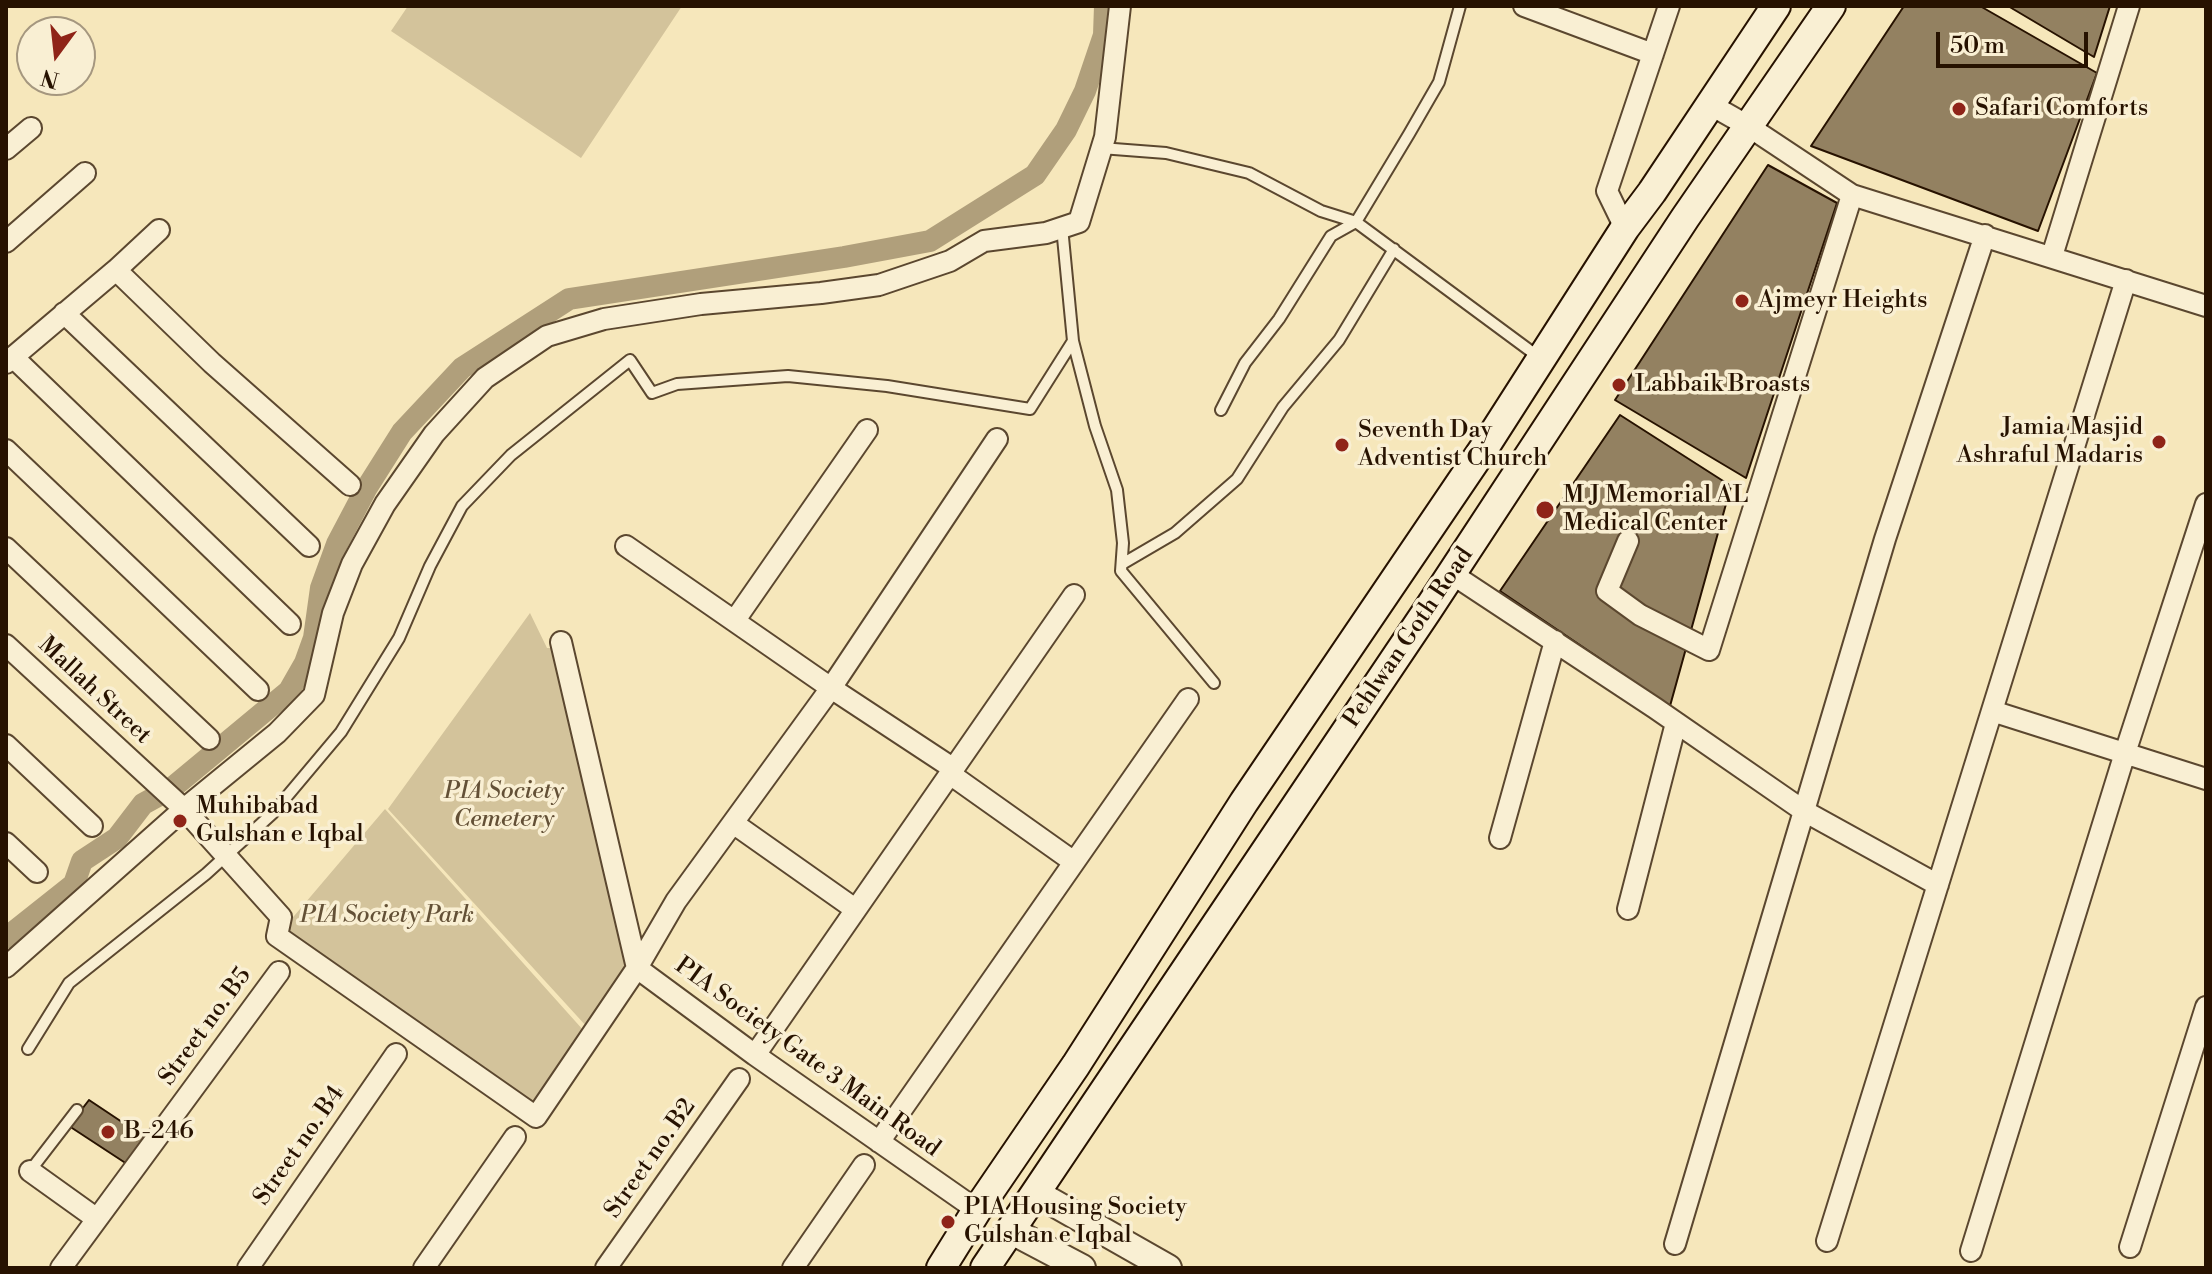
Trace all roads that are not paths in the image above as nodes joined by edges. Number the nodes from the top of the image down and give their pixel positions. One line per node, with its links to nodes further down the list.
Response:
1 (1120, 6): 12 (street)
2 (1460, 6): 16 (lane)
3 (1524, 6): 8 (street)
4 (1669, 6): 8 (street)
5 (1776, 6): 9 (main road, Pehlwan Goth Road)
6 (1831, 6): 10 (main road, Pehlwan Goth Road)
7 (2129, 6): 23 (street)
8 (1653, 54): 18 (street)
9 (1711, 105): 10 (street); 18 (main road, Pehlwan Goth Road)
10 (1748, 126): 15 (street); 30 (main road, Pehlwan Goth Road)
11 (31, 128): 13 (street)
12 (1101, 148): 16 (lane); 17 (street)
13 (6, 149)
14 (85, 173): 21 (street)
15 (1852, 195): 20 (street); 40 (street)
16 (1356, 222): 22 (lane); 33 (lane)
17 (1062, 227): 29 (lane); 64 (street)
18 (1625, 228): 28 (main road, Pehlwan Goth Road)
19 (159, 230): 24 (street)
20 (1985, 235): 23 (street); 65 (street)
21 (6, 242)
22 (1394, 249): 31 (lane); 45 (lane)
23 (2052, 256): 25 (street)
24 (116, 270): 27 (street); 37 (street)
25 (2126, 280): 26 (street); 57 (street)
26 (2206, 306)
27 (64, 313): 32 (street); 42 (street)
28 (1565, 322): 30 (main road); 31 (main road, Pehlwan Goth Road)
29 (1073, 341): 45 (lane); 70 (lane)
30 (1602, 345): 41 (main road, Pehlwan Goth Road)
31 (1540, 358): 39 (main road, Pehlwan Goth Road)
32 (10, 360): 49 (street)
33 (1221, 410)
34 (867, 430): 48 (street)
35 (997, 439): 54 (street)
36 (6, 450): 55 (street)
37 (350, 485)
38 (2206, 504): 61 (street)
39 (1436, 519): 41 (main road); 84 (main road, Pehlwan Goth Road)
40 (1628, 541)
41 (1471, 545): 46 (main road, Pehlwan Goth Road)
42 (309, 546)
43 (626, 546): 48 (street)
44 (6, 548): 59 (street)
45 (1122, 564): 53 (lane)
46 (1452, 574): 50 (street); 86 (main road, Pehlwan Goth Road)
47 (1074, 595): 62 (street)
48 (735, 620): 54 (street)
49 (290, 624)
50 (1555, 641): 58 (street); 68 (street)
51 (561, 642): 78 (street)
52 (6, 645): 64 (street, Mallah Street)
53 (1214, 683)
54 (831, 688): 62 (street); 66 (street)
55 (258, 690)
56 (1188, 699): 71 (street)
57 (1992, 711): 61 (street); 73 (street)
58 (1676, 723): 65 (street); 75 (street)
59 (209, 739)
60 (6, 745): 67 (street)
61 (2125, 753): 63 (street); 99 (street)
62 (952, 771): 71 (street); 74 (street)
63 (2206, 779)
64 (178, 803): 70 (street, Mallah Street); 77 (street)
65 (1804, 811): 73 (street); 97 (street)
66 (733, 823): 74 (street); 78 (street)
67 (92, 826)
68 (1500, 838)
69 (6, 843): 72 (street)
70 (225, 857): 76 (street, Mallah Street); 81 (lane)
71 (1074, 862): 89 (street)
72 (37, 872)
73 (1938, 885): 96 (street)
74 (855, 909): 83 (street)
75 (1628, 909)
76 (281, 917): 78 (street, PIA Society Gate 3 Main Road)
77 (6, 967)
78 (637, 968): 83 (street, PIA Society Gate 3 Main Road)
79 (279, 972): 94 (street, Street no. B5)
80 (2206, 1007): 98 (street)
81 (28, 1049)
82 (396, 1054): 101 (street, Street no. B4)
83 (755, 1055): 89 (street, PIA Society Gate 3 Main Road)
84 (1076, 1065): 86 (main road); 93 (main road, Pehlwan Goth Road)
85 (739, 1079): 103 (street, Street no. B2)
86 (1108, 1088): 92 (main road, Pehlwan Goth Road)
87 (77, 1110): 91 (lane)
88 (515, 1137): 102 (street)
89 (879, 1142): 93 (street, PIA Society Gate 3 Main Road)
90 (864, 1165): 104 (street)
91 (30, 1171): 94 (street)
92 (1036, 1193): 95 (main road, Pehlwan Goth Road); 108 (street)
93 (977, 1210): 105 (main road, Pehlwan Goth Road)
94 (97, 1219): 100 (street, Street no. B5)
95 (1010, 1230): 106 (main road, Pehlwan Goth Road); 107 (street)
96 (1827, 1241)
97 (1675, 1244)
98 (2130, 1247)
99 (1971, 1251)
100 (61, 1268)
101 (248, 1268)
102 (424, 1268)
103 (606, 1268)
104 (793, 1268)
105 (941, 1268)
106 (985, 1268)
107 (1082, 1268)
108 (1168, 1268)

